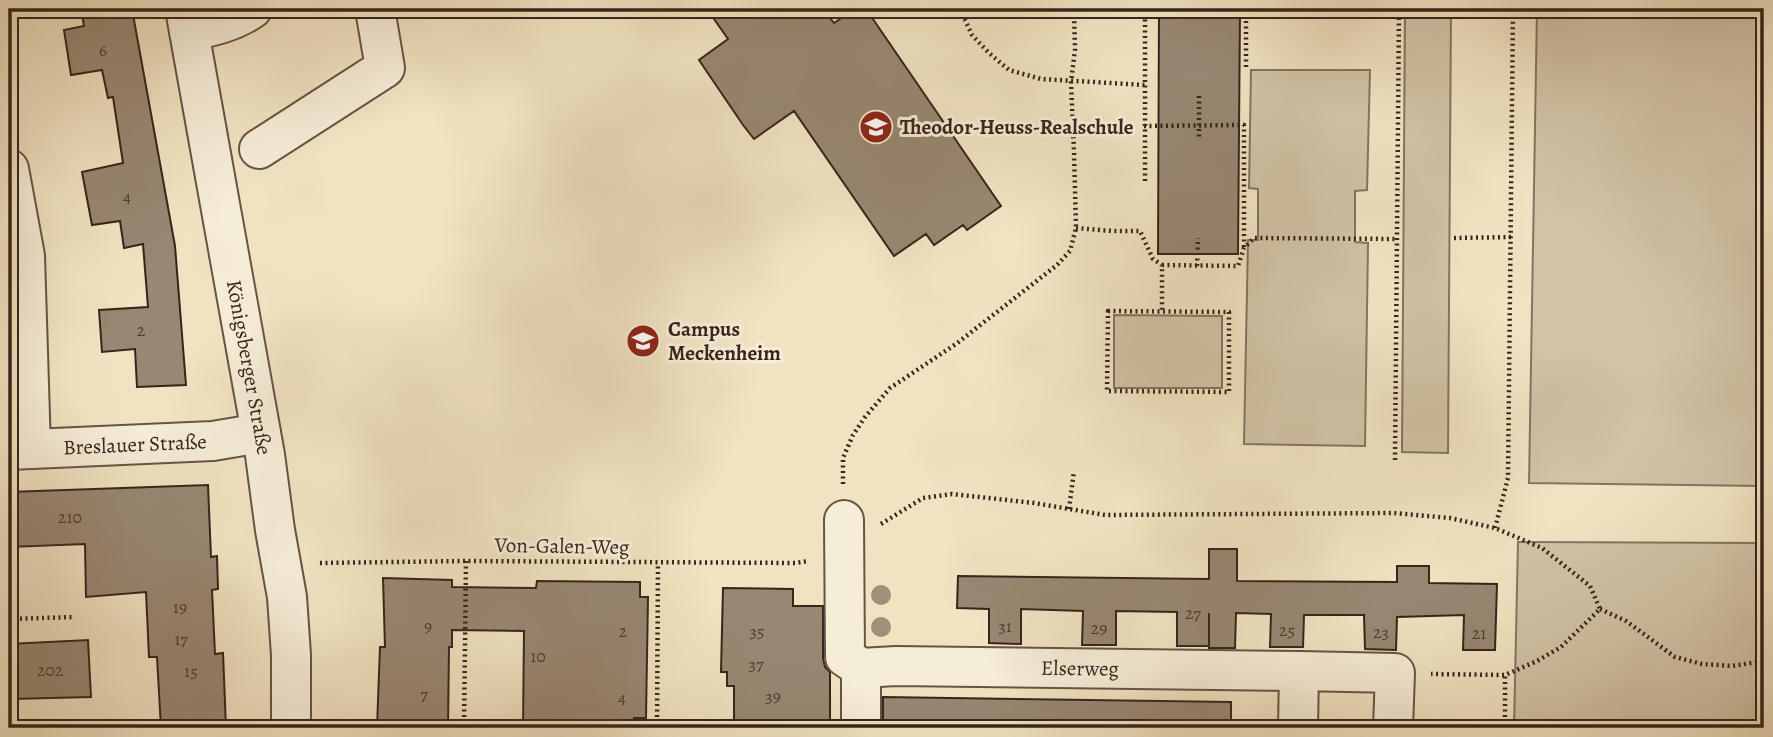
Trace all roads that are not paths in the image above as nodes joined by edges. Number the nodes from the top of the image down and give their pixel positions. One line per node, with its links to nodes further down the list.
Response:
1 (252, 9): 3 (street)
2 (375, 9): 4 (street)
3 (187, 20): 6 (street, Königsberger Straße)
4 (259, 149)
5 (9, 169): 7 (street)
6 (261, 433): 7 (street, Breslauer Straße); 11 (street, Königsberger Straße)
7 (20, 449)
8 (844, 533): 9 (street)
9 (861, 668): 10 (street, Elserweg); 12 (street)
10 (1299, 670): 13 (street); 14 (street, Elserweg)
11 (291, 728)
12 (860, 728)
13 (1298, 728)
14 (1393, 728)

